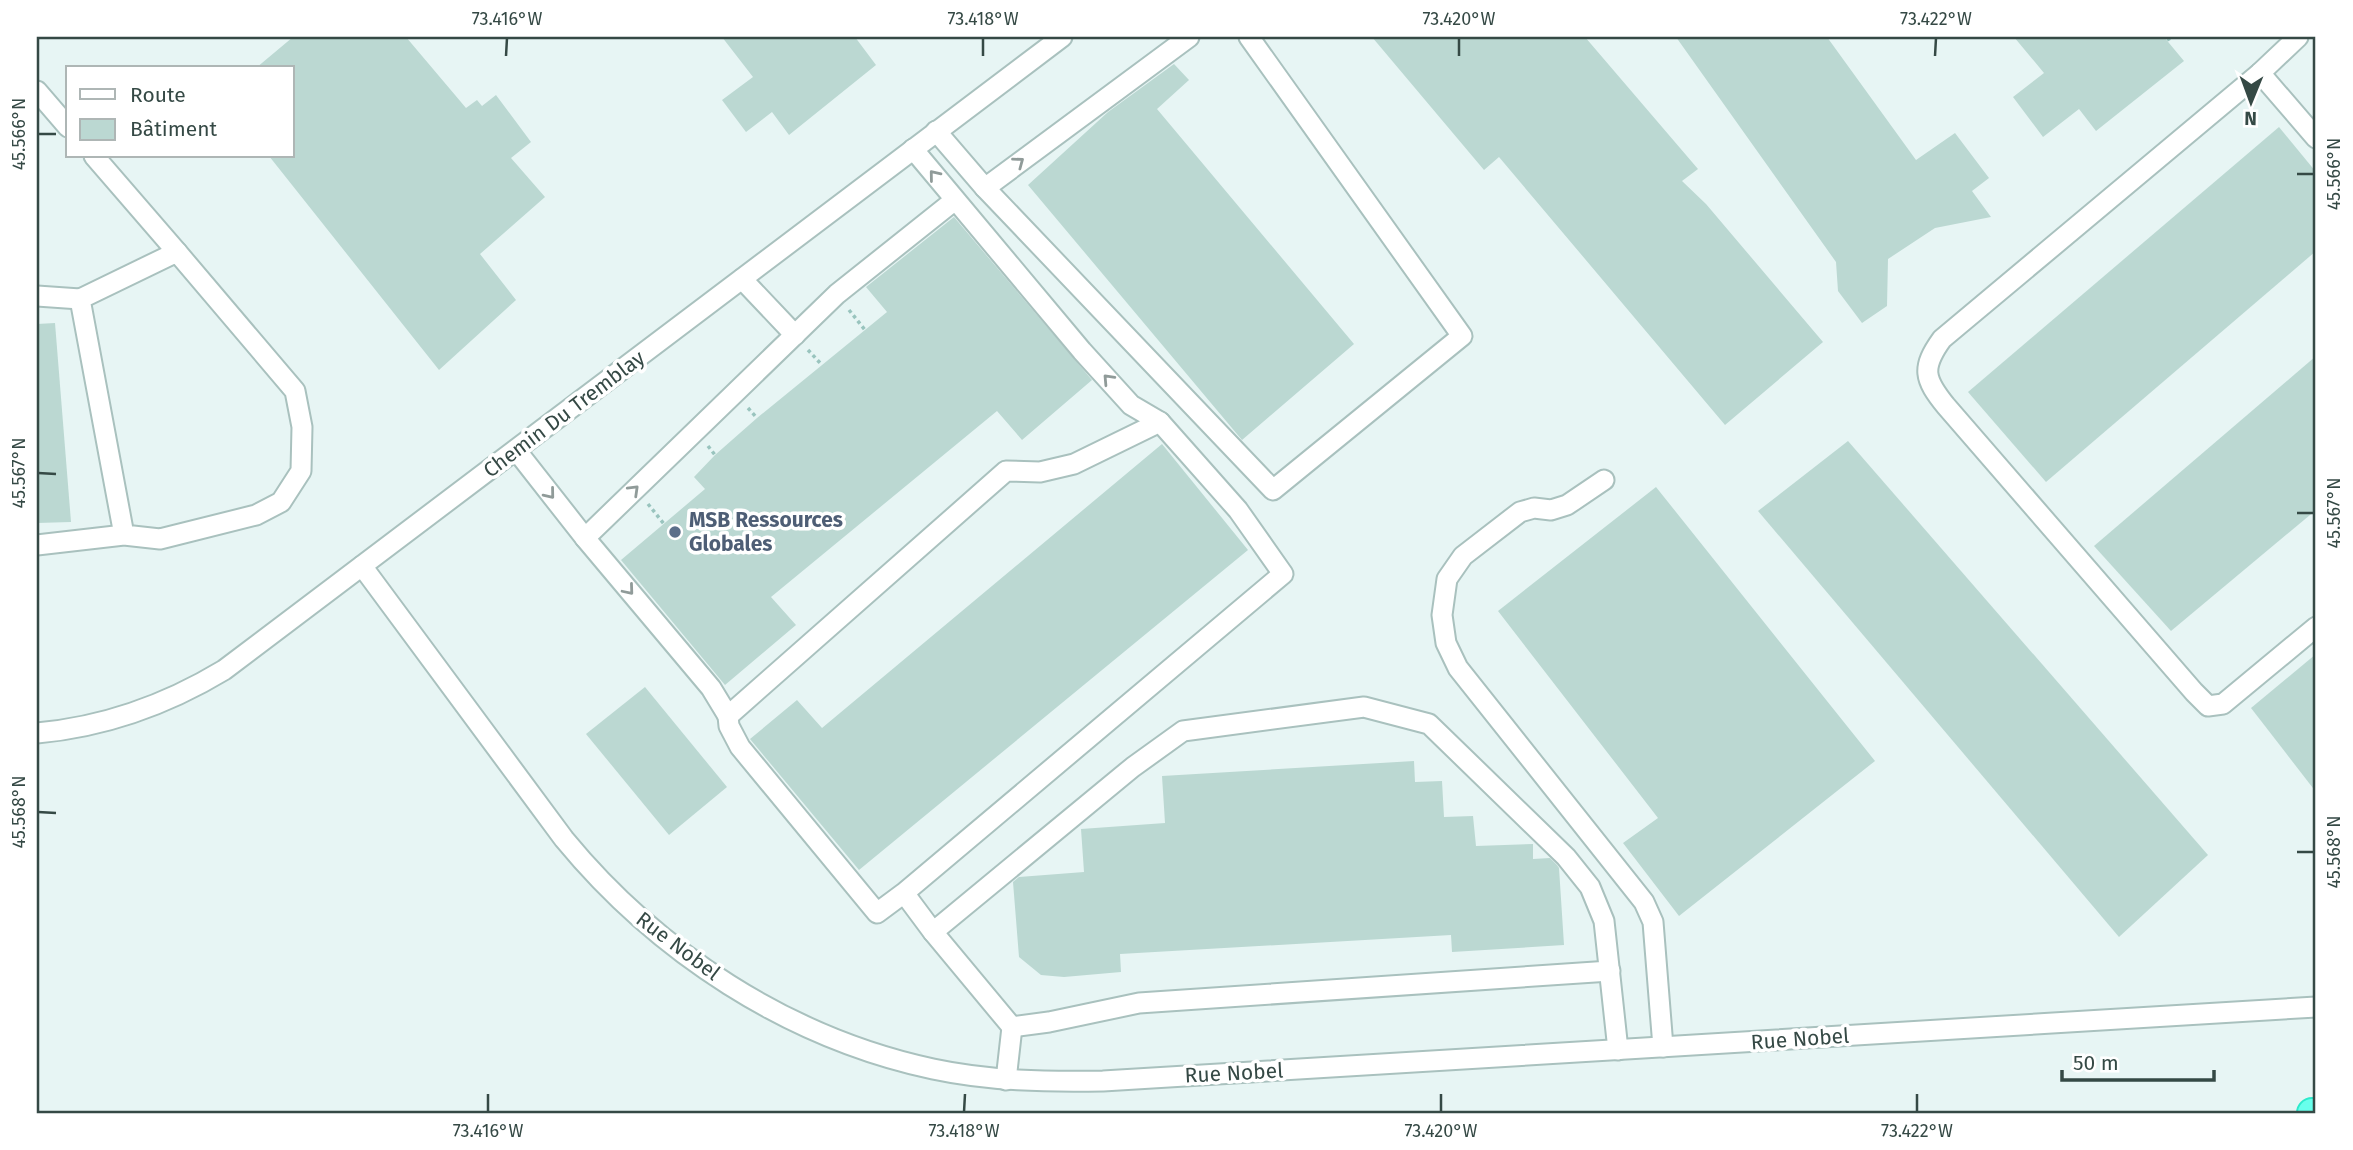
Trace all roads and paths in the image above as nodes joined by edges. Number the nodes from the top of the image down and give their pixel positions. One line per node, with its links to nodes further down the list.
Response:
1 (1062, 37): 8 (street, Chemin Du Tremblay)
2 (1189, 37): 12 (street, one-way to 2)
3 (1249, 37): 12 (street)
4 (2298, 37): 5 (street)
5 (2260, 73): 9 (street); 34 (street)
6 (37, 91): 7 (street)
7 (66, 125)
8 (936, 131): 10 (street, Chemin Du Tremblay); 12 (street)
9 (2316, 138)
10 (913, 149): 13 (street, one-way to 10); 15 (street, Chemin Du Tremblay)
11 (95, 158): 14 (street)
12 (985, 188)
13 (955, 200): 20 (street); 25 (street, one-way to 13)
14 (177, 252): 17 (street); 30 (street)
15 (741, 279): 20 (street); 26 (street, Chemin Du Tremblay)
16 (37, 296): 17 (street)
17 (80, 299): 30 (street)
18 (854, 316): 19 (path)
19 (865, 330)
20 (795, 335): 31 (street, one-way to 20)
21 (813, 356): 22 (path)
22 (822, 365)
23 (753, 413): 24 (path)
24 (757, 418)
25 (1160, 422): 35 (street); 37 (street)
26 (516, 450): 31 (street, one-way to 31); 33 (street, Chemin Du Tremblay)
27 (1604, 480): 42 (street)
28 (654, 512): 29 (path)
29 (664, 524)
30 (124, 535): 32 (street)
31 (585, 538): 35 (street, one-way to 35)
32 (37, 545)
33 (362, 566): 36 (street, Chemin Du Tremblay); 44 (street, Rue Nobel)
34 (2316, 627)
35 (728, 716): 37 (street)
36 (37, 733)
37 (904, 893): 38 (street)
38 (933, 932): 39 (street); 41 (street)
39 (1610, 971): 41 (street); 43 (street)
40 (2316, 1007): 42 (street, Rue Nobel)
41 (1012, 1027): 44 (street)
42 (1663, 1047): 43 (street, Rue Nobel)
43 (1618, 1050): 44 (street, Rue Nobel)
44 (1006, 1080)

